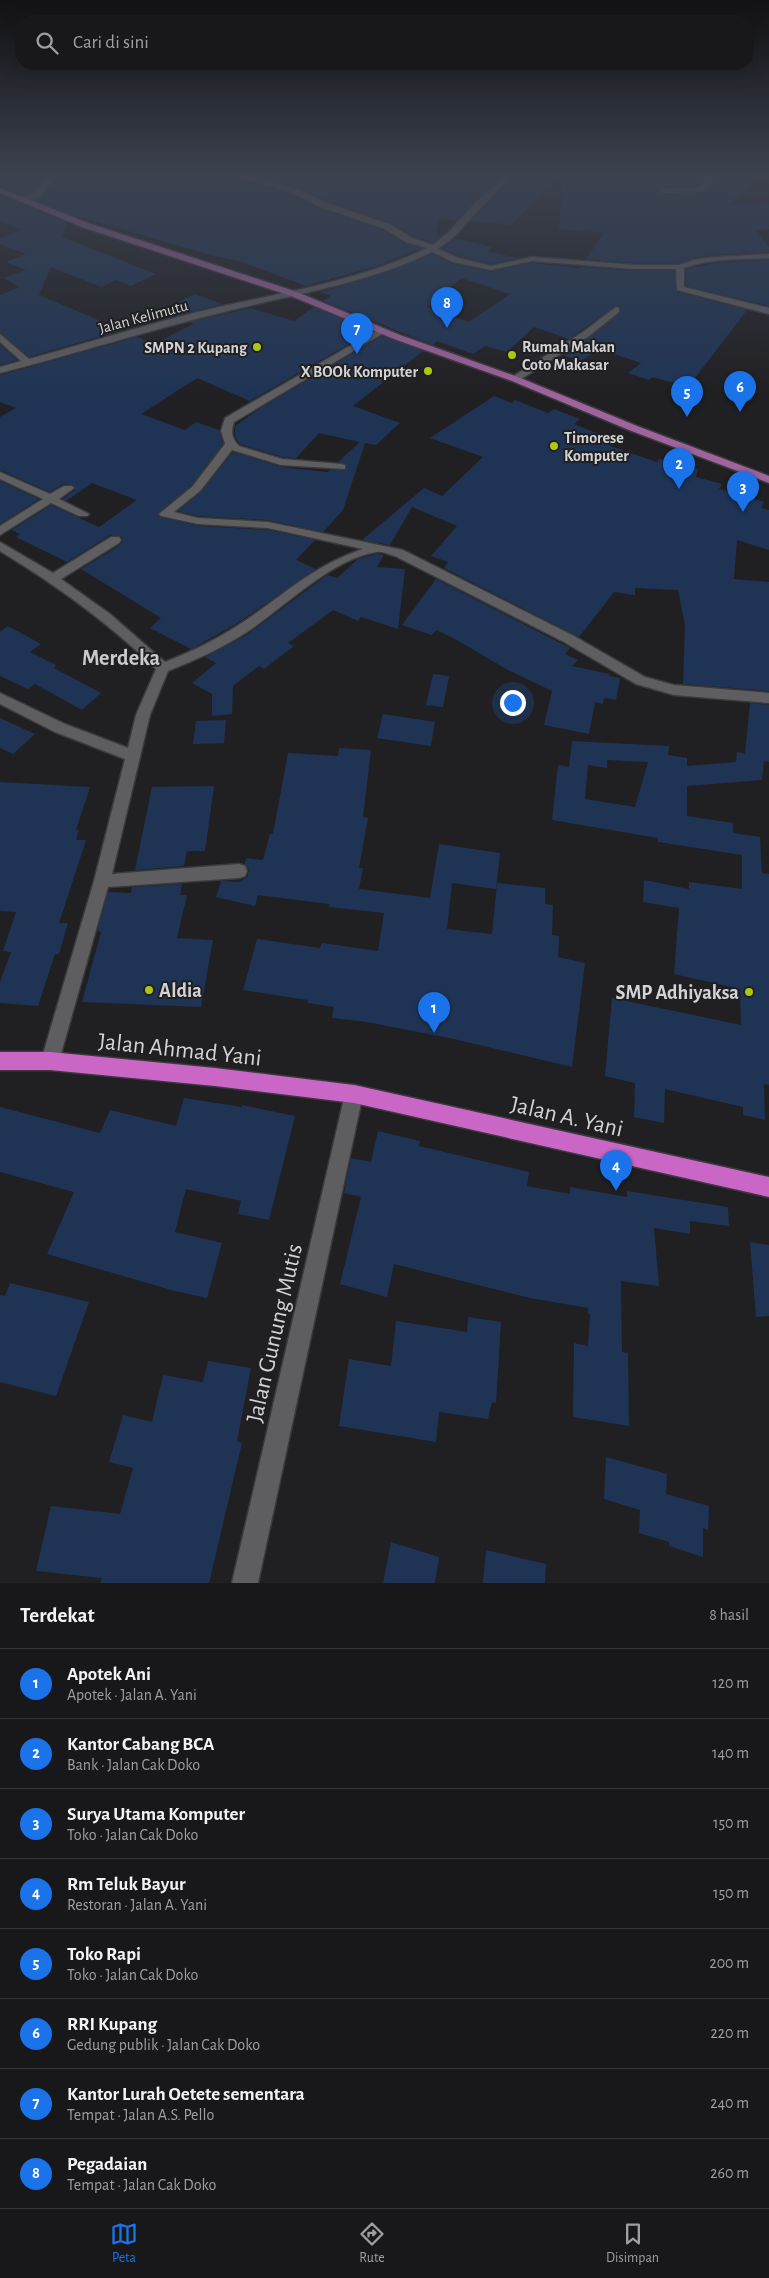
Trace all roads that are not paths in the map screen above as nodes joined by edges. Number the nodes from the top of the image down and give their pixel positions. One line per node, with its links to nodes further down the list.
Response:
1 (154, 248): 6 (main road)
2 (430, 248): 3 (street)
3 (433, 249): 5 (street); 6 (street, Jalan Kelimutu)
4 (769, 256): 5 (street)
5 (680, 268): 8 (street)
6 (294, 294): 9 (main road); 11 (street, Jalan Kelimutu)
7 (616, 310): 13 (street)
8 (769, 311)
9 (382, 331): 13 (main road); 14 (street)
10 (0, 337): 11 (street)
11 (27, 362): 12 (street, Jalan Kelimutu)
12 (0, 370)
13 (515, 379): 17 (main road)
14 (231, 444): 15 (street); 24 (street)
15 (341, 467)
16 (0, 475): 19 (street)
17 (769, 480)
18 (68, 488): 19 (street)
19 (49, 500): 20 (street); 21 (street)
20 (83, 514)
21 (0, 532)
22 (115, 540): 25 (street)
23 (0, 546): 25 (street)
24 (377, 548): 26 (street); 28 (street)
25 (54, 578): 26 (street)
26 (163, 668): 29 (street)
27 (0, 698): 29 (street)
28 (769, 698)
29 (132, 756): 31 (street)
30 (238, 871): 31 (street)
31 (102, 881): 33 (street)
32 (0, 1061): 33 (highway, Jalan Ahmad Yani)
33 (50, 1061): 34 (highway, Jalan Ahmad Yani)
34 (354, 1094): 35 (highway, Jalan A. Yani); 36 (street, Jalan Gunung Mutis)
35 (769, 1187)
36 (245, 1583)

